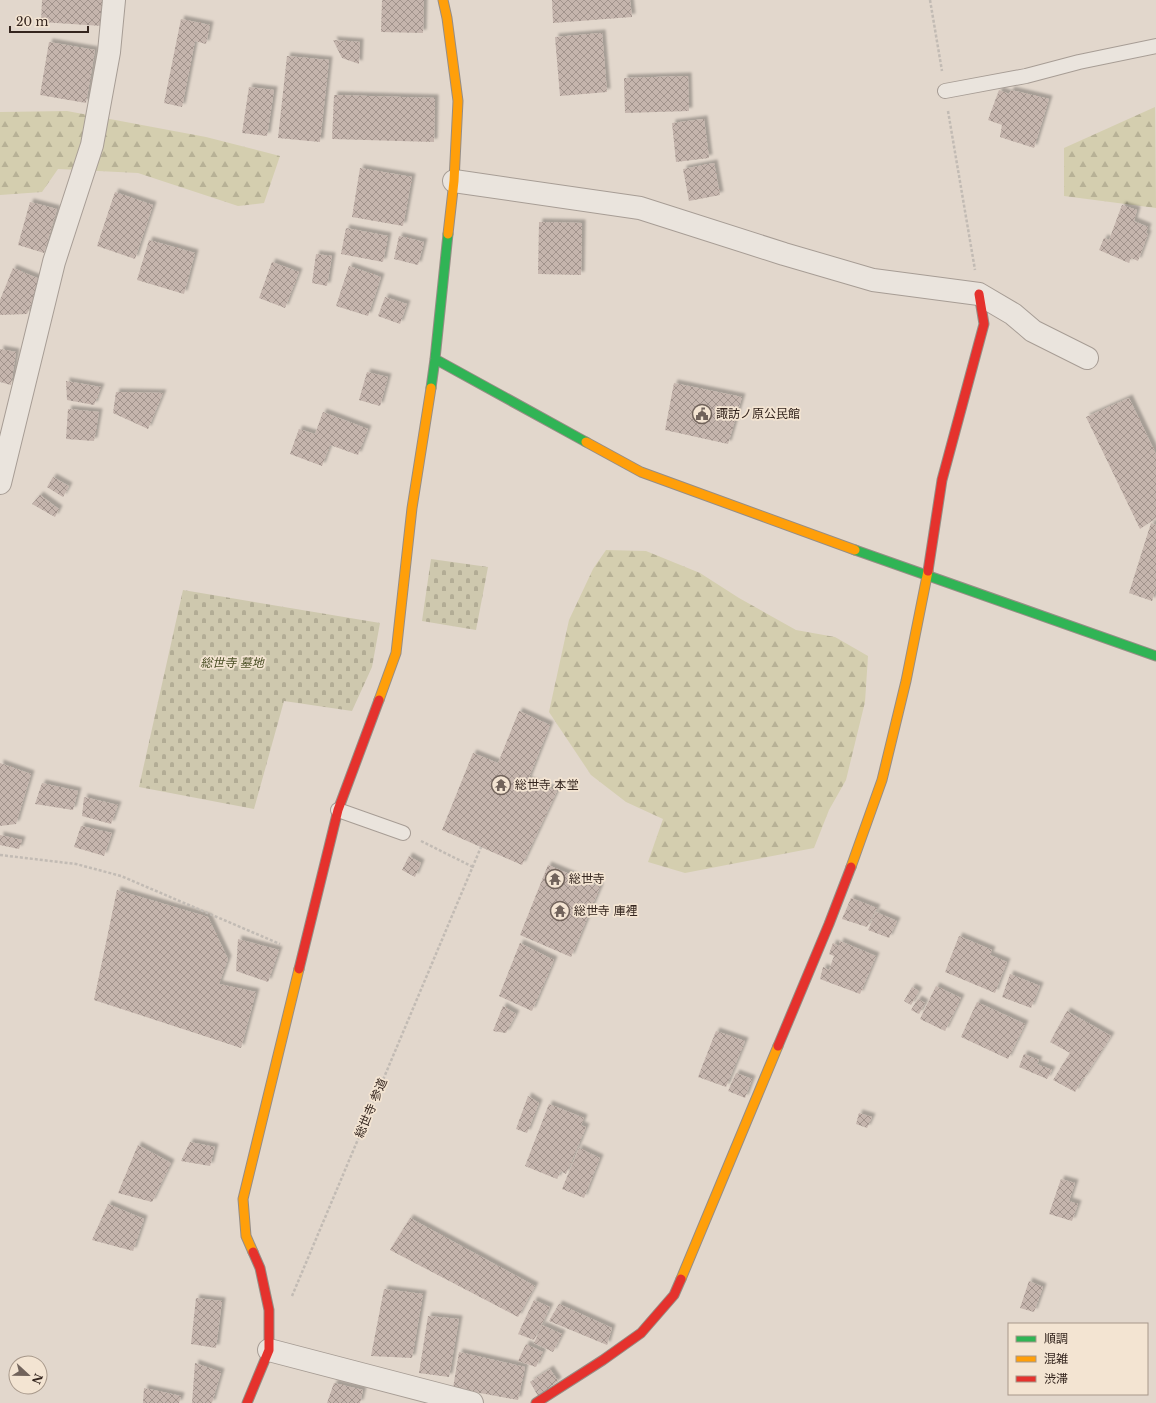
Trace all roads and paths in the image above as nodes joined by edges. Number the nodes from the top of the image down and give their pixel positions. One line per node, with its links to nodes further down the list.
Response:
1 (114, 0): 10 (street)
2 (443, 0): 6 (street)
3 (930, 0): 5 (path)
4 (1156, 46): 5 (lane)
5 (945, 91): 7 (path)
6 (454, 181): 7 (street); 9 (street)
7 (979, 294): 8 (street); 11 (street)
8 (1087, 358)
9 (435, 359): 11 (street); 13 (street)
10 (0, 483)
11 (927, 576): 12 (street); 23 (street)
12 (1156, 656)
13 (338, 810): 14 (lane); 18 (street)
14 (403, 833): 17 (path)
15 (482, 847): 17 (path, 総世寺 参道)
16 (0, 855): 18 (path)
17 (473, 867): 19 (path, 総世寺 参道)
18 (302, 953): 20 (street)
19 (291, 1298)
20 (269, 1350): 21 (street); 22 (street)
21 (247, 1403)
22 (472, 1403)
23 (536, 1403)

